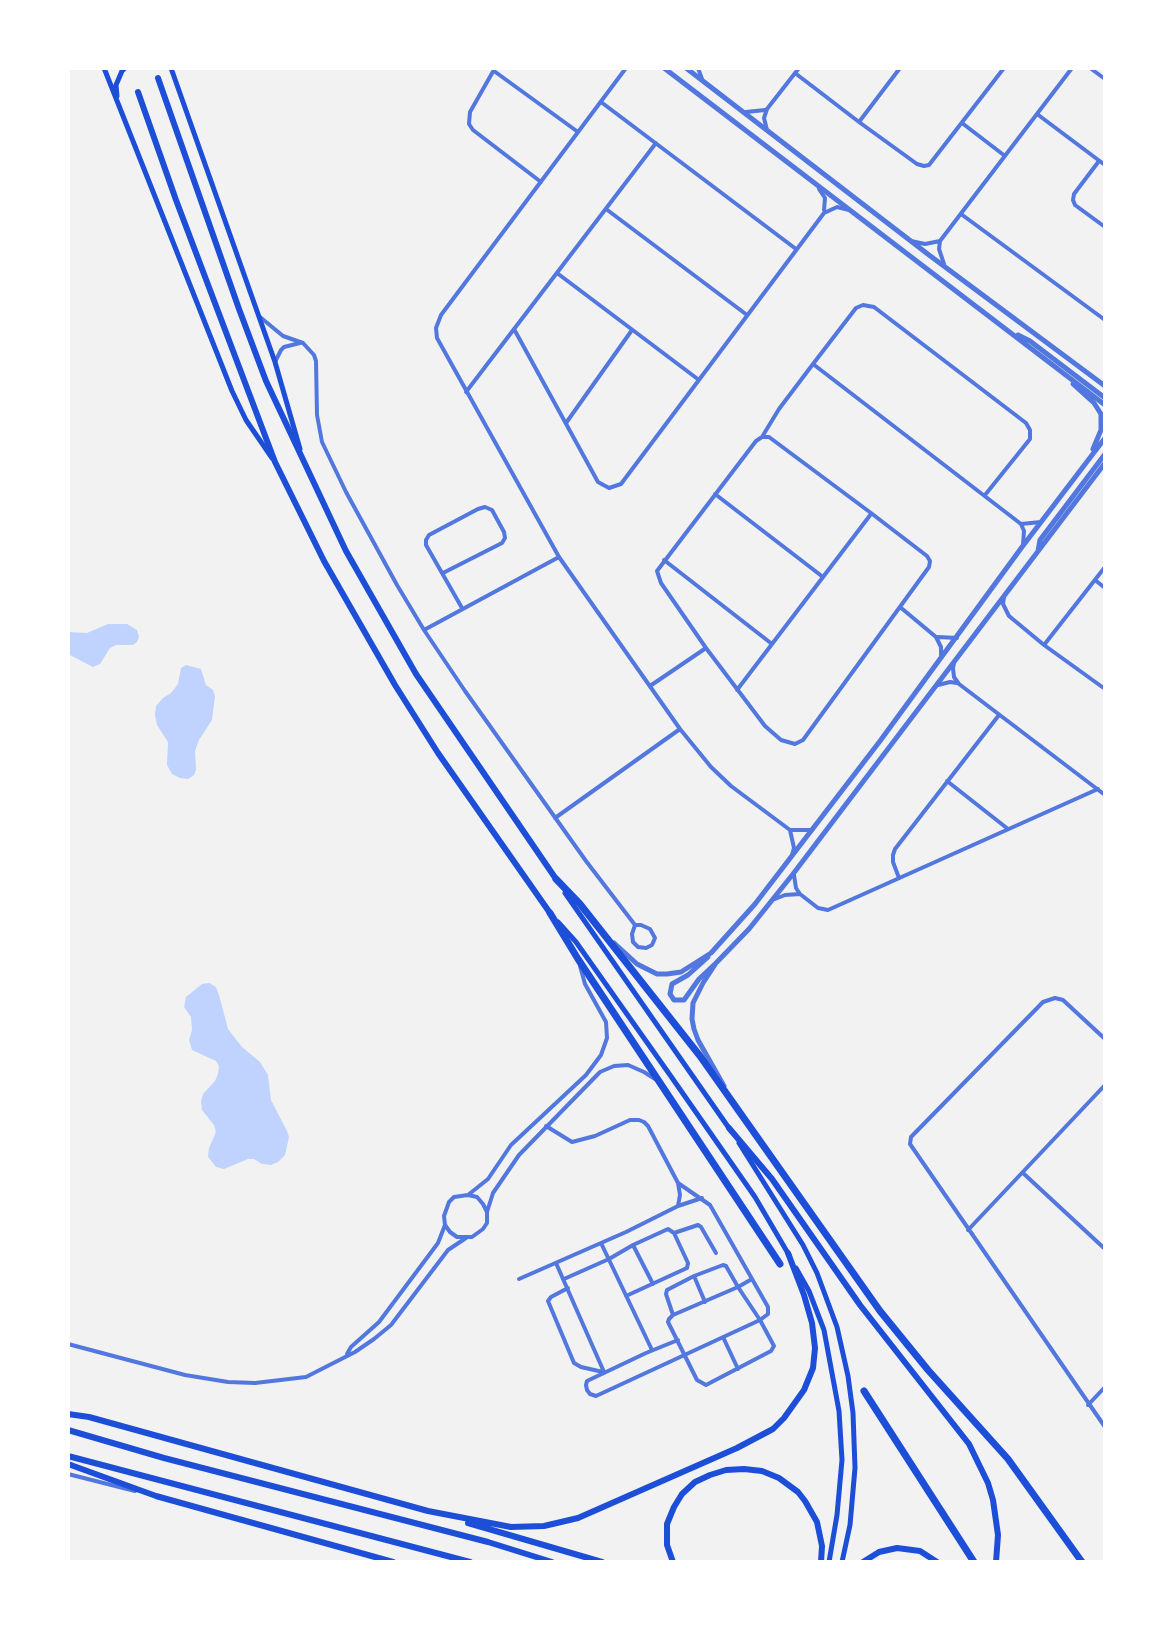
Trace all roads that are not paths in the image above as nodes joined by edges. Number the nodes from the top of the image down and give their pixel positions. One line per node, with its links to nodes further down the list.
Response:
1 (125, 68): 18 (main road)
2 (626, 68): 19 (street)
3 (664, 68): 32 (street)
4 (686, 68): 16 (street)
5 (698, 68): 16 (street)
6 (900, 68): 23 (street)
7 (1004, 68): 24 (street)
8 (1072, 68): 22 (street)
9 (1090, 68): 15 (street)
10 (106, 69): 18 (main road)
11 (170, 70): 44 (main road)
12 (494, 70): 26 (street); 31 (street)
13 (797, 70): 20 (street); 23 (street)
14 (158, 78): 63 (main road)
15 (1105, 79)
16 (703, 81): 21 (street)
17 (138, 92): 64 (main road)
18 (117, 100): 64 (main road)
19 (601, 102): 26 (street); 27 (street)
20 (767, 109): 21 (street); 25 (street)
21 (744, 112): 25 (street)
22 (1037, 114): 28 (street); 29 (street)
23 (859, 122): 24 (street)
24 (962, 123): 28 (street)
25 (768, 130): 38 (street)
26 (578, 132): 31 (street)
27 (656, 143): 33 (street); 40 (street)
28 (1005, 156): 36 (street)
29 (1099, 161): 30 (street); 37 (street)
30 (1105, 165)
31 (541, 182): 55 (street)
32 (818, 186): 34 (street); 35 (street)
33 (606, 209): 42 (street); 43 (street)
34 (849, 210): 35 (street); 48 (street)
35 (824, 213): 40 (street)
36 (961, 214): 39 (street); 45 (street)
37 (1105, 227)
38 (911, 241): 39 (street); 41 (street)
39 (940, 241): 41 (street)
40 (796, 249): 43 (street)
41 (945, 267): 54 (street)
42 (557, 273): 46 (street); 47 (street)
43 (747, 315): 53 (street)
44 (260, 317): 49 (street); 50 (main road)
45 (1105, 320)
46 (514, 329): 55 (street); 58 (street)
47 (632, 329): 53 (street); 58 (street)
48 (1013, 334): 52 (street); 56 (street)
49 (303, 343): 50 (street); 83 (street)
50 (275, 362): 63 (main road)
51 (813, 364): 59 (street); 67 (street); 67 (street)
52 (1062, 372): 57 (street); 62 (street)
53 (699, 380): 58 (street)
54 (1105, 384)
55 (466, 392): 73 (street)
56 (1105, 398)
57 (1105, 405)
58 (566, 423)
59 (762, 437): 66 (street); 68 (street)
60 (1105, 438): 62 (street)
61 (1105, 454): 72 (street)
62 (1090, 458): 69 (street)
63 (302, 461): 108 (main road)
64 (275, 462): 111 (main road)
65 (1104, 465): 72 (street)
66 (715, 494): 74 (street); 77 (street)
67 (985, 495): 70 (street)
68 (871, 513): 77 (street); 81 (street)
69 (1041, 522): 70 (street); 71 (street)
70 (1021, 524): 71 (street)
71 (1022, 547): 85 (street)
72 (1038, 552): 80 (street)
73 (559, 557): 82 (street); 92 (street)
74 (664, 560): 86 (street); 88 (street)
75 (1105, 567): 78 (street)
76 (443, 573): 76 (street); 82 (street)
77 (823, 577): 86 (street)
78 (1095, 580): 79 (street); 87 (street)
79 (1105, 588)
80 (1005, 592): 87 (street); 90 (street)
81 (900, 607): 84 (street); 95 (street)
82 (462, 608): 83 (street)
83 (424, 630): 101 (street)
84 (936, 637): 85 (street); 89 (street)
85 (957, 638): 89 (street)
86 (772, 644): 95 (street)
87 (1044, 645): 94 (street)
88 (706, 648): 92 (street); 95 (street)
89 (941, 660): 103 (street)
90 (955, 660): 91 (street); 93 (street)
91 (959, 684): 93 (street); 96 (street)
92 (650, 686): 97 (street)
93 (933, 688): 106 (street)
94 (1105, 689)
95 (737, 690)
96 (999, 715): 98 (street); 99 (street)
97 (680, 729): 101 (street); 102 (street)
98 (947, 781): 104 (street); 107 (street)
99 (1098, 789): 100 (street); 104 (street)
100 (1105, 795)
101 (555, 818): 112 (street)
102 (790, 830): 103 (street); 105 (street)
103 (812, 830): 105 (street)
104 (1008, 830): 107 (street)
105 (792, 856): 114 (street)
106 (793, 874): 109 (street); 110 (street)
107 (899, 878): 109 (street)
108 (556, 879): 113 (highway); 122 (main road)
109 (800, 894): 110 (street)
110 (772, 900): 116 (street)
111 (550, 913): 115 (highway); 141 (main road)
112 (635, 925): 112 (street)
113 (607, 937): 114 (street); 120 (highway)
114 (711, 953): 116 (street)
115 (578, 959): 118 (highway); 123 (street)
116 (716, 963): 120 (street)
117 (1105, 1039): 132 (street)
118 (657, 1081): 121 (street); 144 (highway)
119 (1105, 1085): 125 (street)
120 (730, 1098): 187 (highway)
121 (546, 1126): 124 (street); 126 (street)
122 (729, 1128): 182 (main road); 186 (main road)
123 (520, 1136): 124 (street); 127 (street)
124 (529, 1143): 130 (street)
125 (1023, 1173): 132 (street); 137 (street)
126 (678, 1183): 128 (street); 129 (street)
127 (468, 1195): 130 (street); 131 (street)
128 (702, 1198): 129 (street); 148 (street)
129 (678, 1206): 136 (street)
130 (487, 1212): 134 (street)
131 (445, 1225): 134 (street); 161 (street)
132 (968, 1230): 166 (street)
133 (674, 1233): 138 (street); 140 (street); 149 (street)
134 (466, 1238): 161 (street)
135 (1105, 1238): 137 (street)
136 (601, 1243): 142 (street); 143 (street)
137 (1100, 1244): 139 (street)
138 (633, 1245): 142 (street); 149 (street)
139 (1105, 1249)
140 (716, 1253)
141 (788, 1253): 174 (main road); 181 (main road)
142 (609, 1259): 147 (street); 152 (street)
143 (556, 1263): 146 (street); 147 (street)
144 (780, 1264)
145 (694, 1276): 150 (street); 153 (street); 154 (street)
146 (519, 1279)
147 (564, 1279): 151 (street)
148 (752, 1279): 150 (street); 155 (street)
149 (653, 1284): 152 (street)
150 (738, 1287): 153 (street); 155 (street)
151 (568, 1288): 163 (street); 163 (street)
152 (626, 1296): 159 (street)
153 (705, 1302): 154 (street)
154 (673, 1315): 157 (street)
155 (760, 1320): 156 (street); 162 (street)
156 (723, 1337): 160 (street); 162 (street)
157 (678, 1340): 159 (street); 160 (street)
158 (68, 1344): 161 (street)
159 (652, 1350): 163 (street)
160 (684, 1355): 162 (street); 163 (street)
161 (346, 1356)
162 (738, 1369)
163 (604, 1372)
164 (1105, 1387): 166 (street)
165 (864, 1391): 185 (highway)
166 (1088, 1405): 168 (street)
167 (68, 1412): 174 (main road)
168 (1105, 1427)
169 (68, 1430): 177 (main road)
170 (68, 1456): 176 (main road)
171 (68, 1464): 173 (main road)
172 (68, 1474): 173 (street)
173 (156, 1496): 175 (main road)
174 (428, 1511): 178 (main road)
175 (391, 1562)
176 (470, 1562)
177 (552, 1562)
178 (602, 1562)
179 (673, 1562): 180 (main road)
180 (821, 1562)
181 (829, 1562)
182 (842, 1562)
183 (863, 1562): 184 (main road)
184 (937, 1562)
185 (974, 1562)
186 (996, 1562)
187 (1082, 1562)

